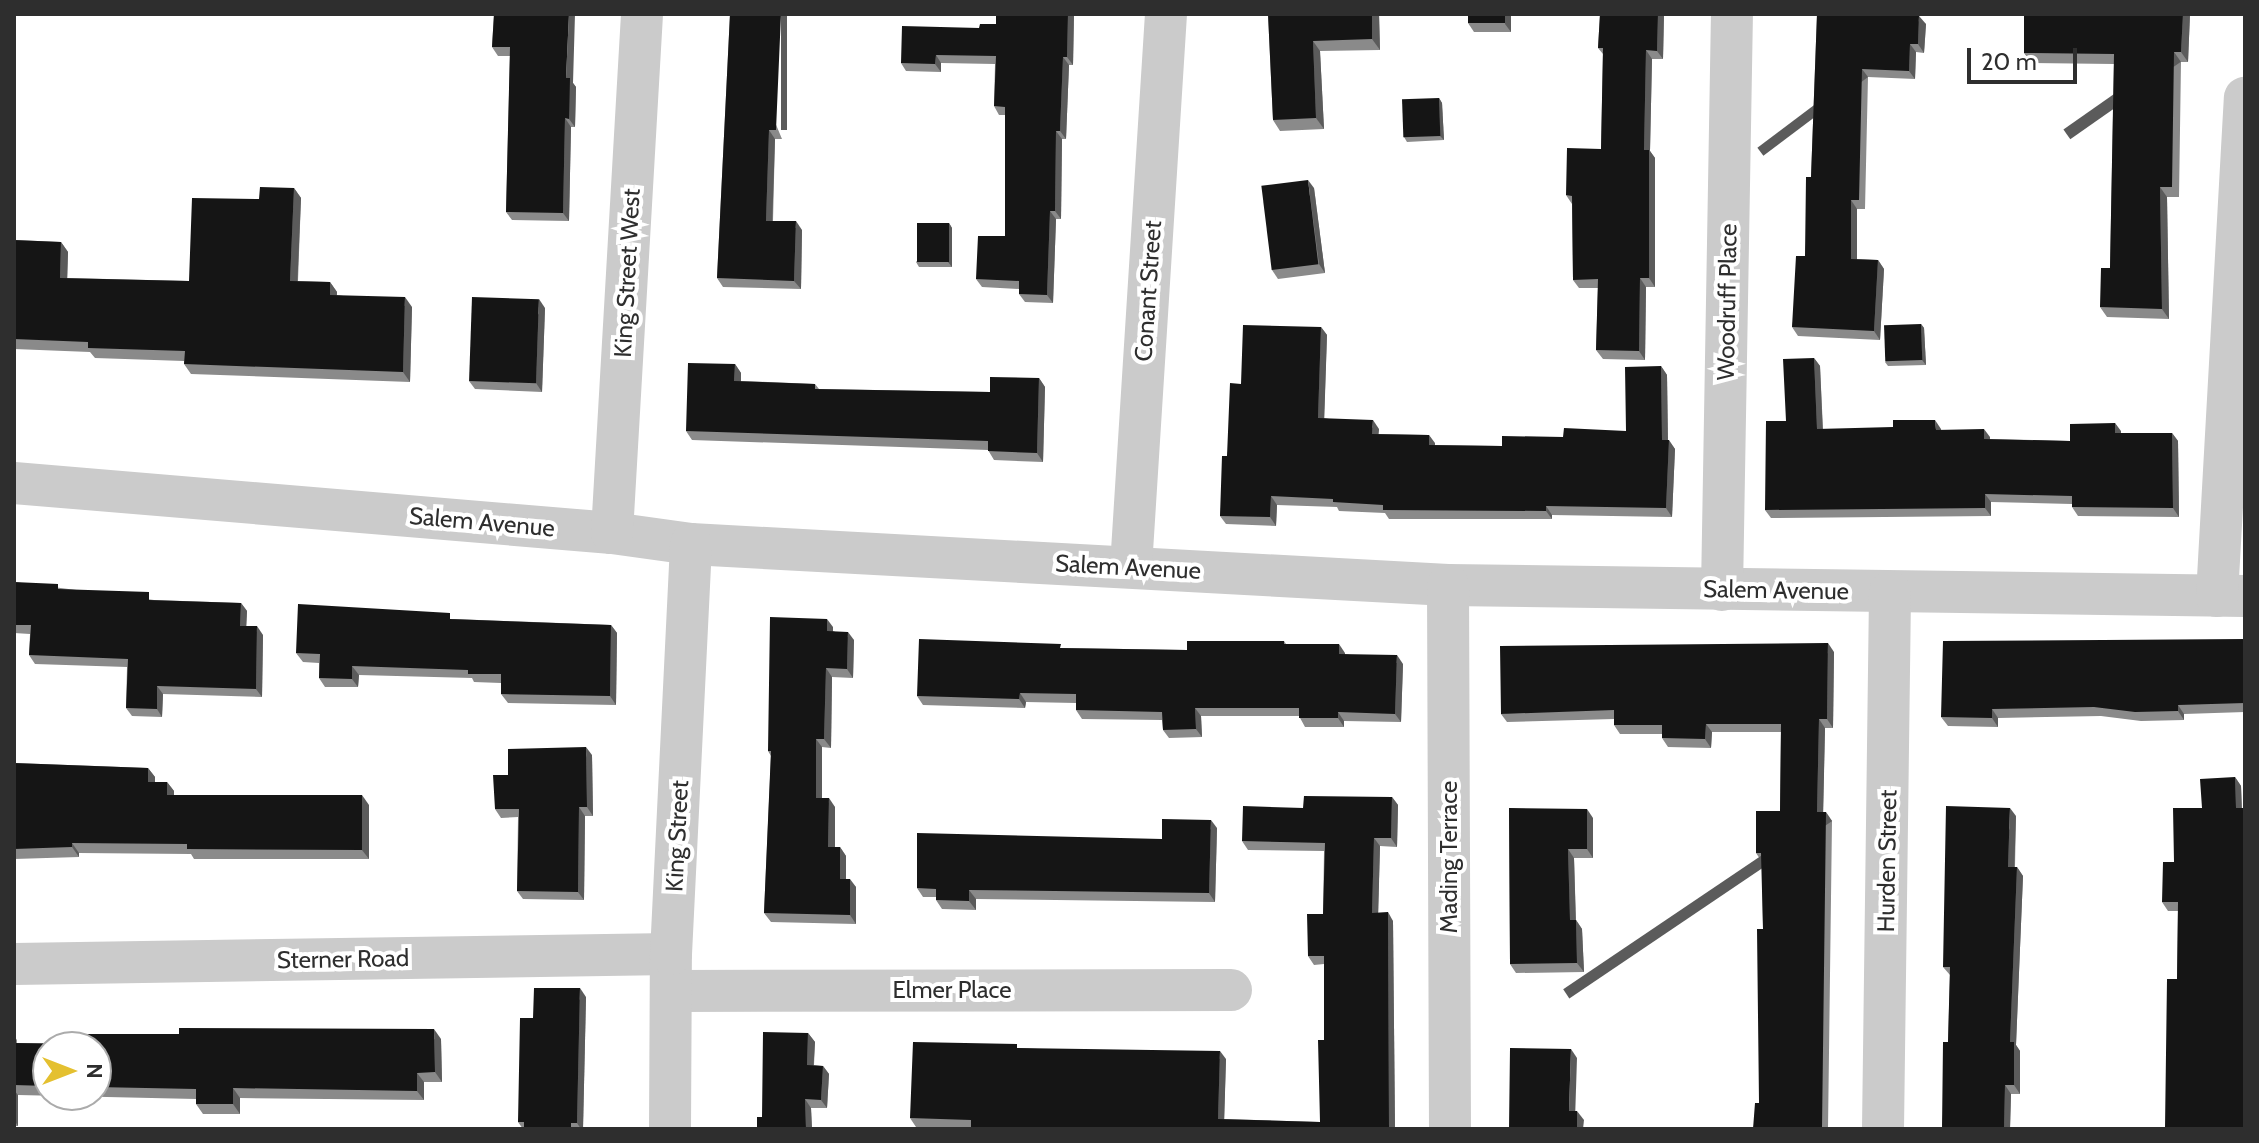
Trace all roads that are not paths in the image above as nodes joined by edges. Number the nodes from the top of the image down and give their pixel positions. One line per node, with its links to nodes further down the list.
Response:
1 (642, 14): 6 (street, King Street West)
2 (1166, 14): 8 (street, Conant Street)
3 (1732, 14): 10 (street, Woodruff Place)
4 (2245, 98): 12 (street)
5 (14, 483): 6 (street, Salem Avenue)
6 (612, 533): 7 (street, Salem Avenue)
7 (691, 544): 8 (street, Salem Avenue); 14 (street, King Street)
8 (1131, 567): 9 (street, Salem Avenue)
9 (1448, 585): 10 (street, Salem Avenue); 17 (street, Mading Terrace)
10 (1722, 590): 11 (street, Salem Avenue)
11 (1890, 592): 12 (street, Salem Avenue); 18 (street, Hurden Street)
12 (2231, 596)
13 (14, 964): 14 (street, Sterner Road)
14 (672, 972): 15 (street, Elmer Place); 16 (street, King Street)
15 (1231, 990)
16 (670, 1129)
17 (1450, 1129)
18 (1883, 1129)

